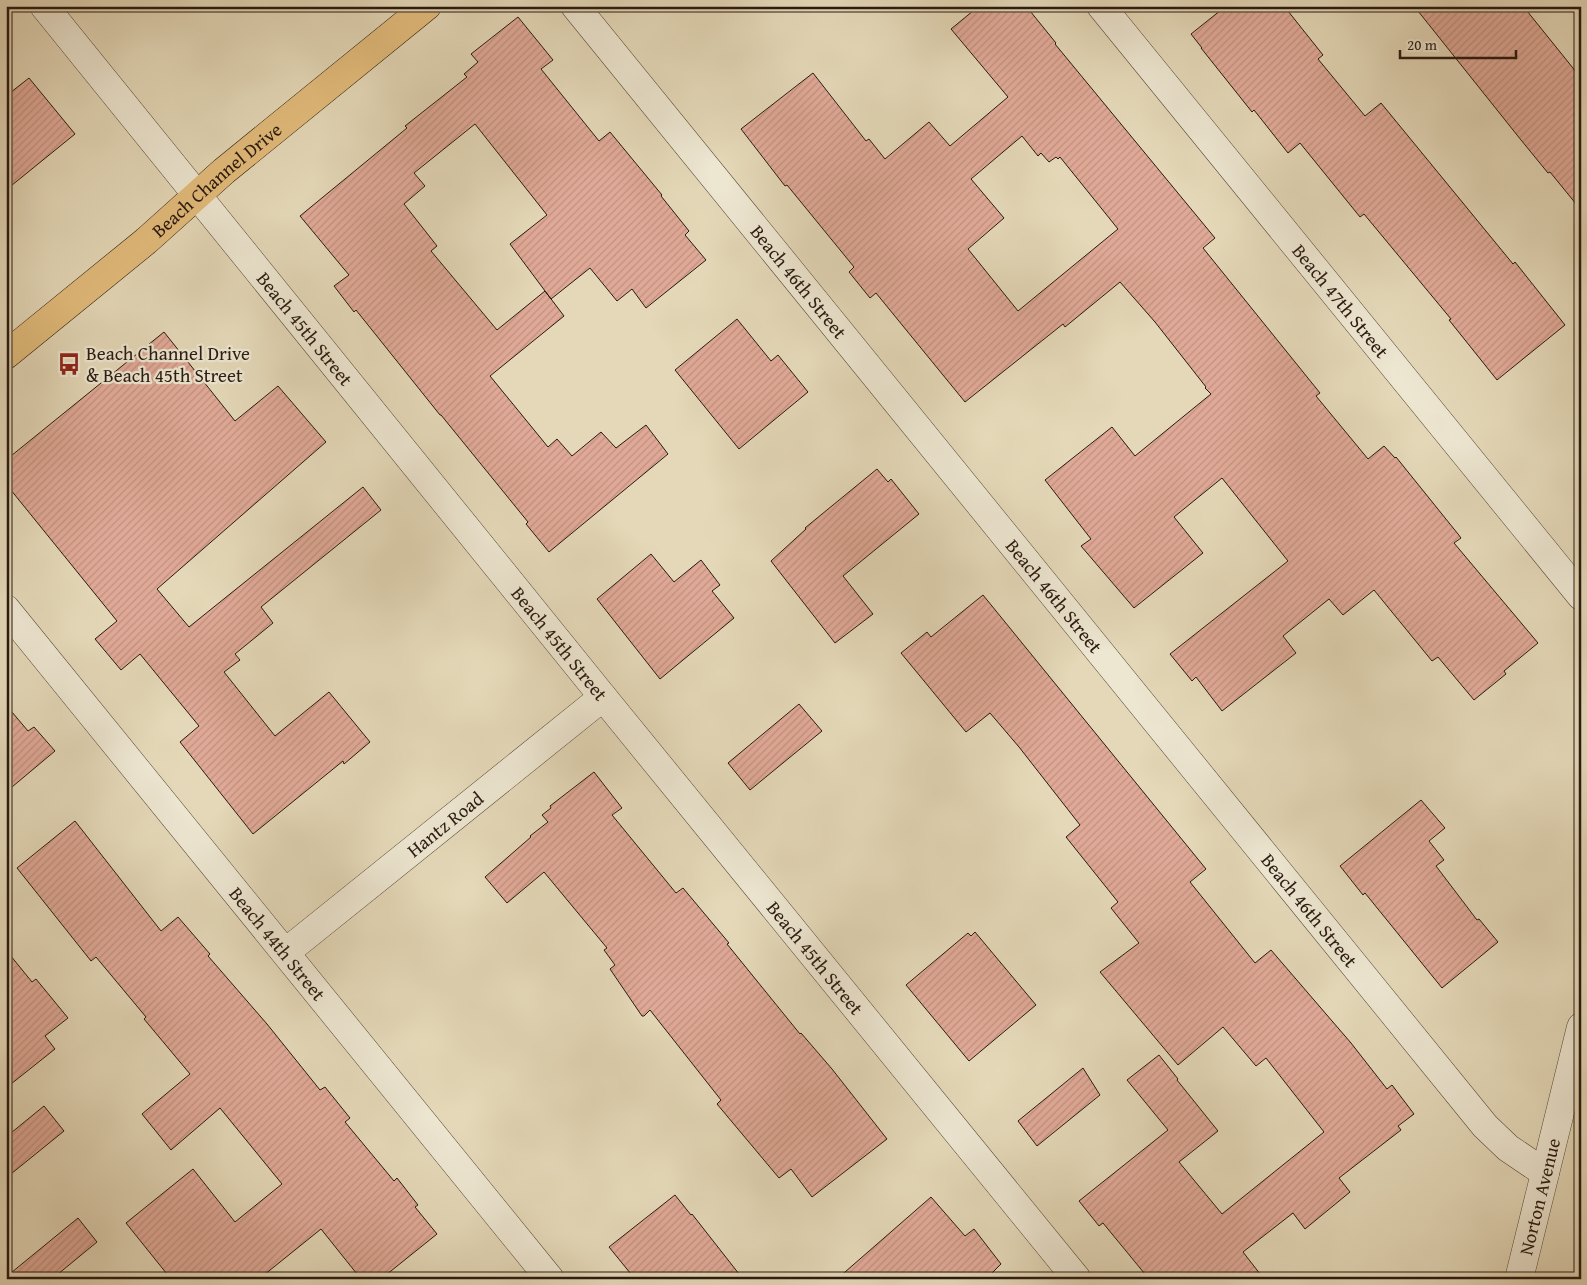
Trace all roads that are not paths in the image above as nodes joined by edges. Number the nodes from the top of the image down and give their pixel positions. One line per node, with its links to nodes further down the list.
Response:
1 (44, 6): 5 (street, Beach 45th Street)
2 (427, 6): 5 (main road, Beach Channel Drive)
3 (575, 6): 12 (street, Beach 46th Street)
4 (1101, 6): 7 (street, Beach 47th Street)
5 (198, 195): 6 (main road, Beach Channel Drive); 9 (street, Beach 45th Street)
6 (6, 355)
7 (1581, 596)
8 (6, 609): 10 (street, Beach 44th Street)
9 (603, 697): 10 (street, Hantz Road); 14 (street, Beach 45th Street)
10 (286, 952): 13 (street, Beach 44th Street)
11 (1581, 1027): 12 (street, Norton Avenue)
12 (1546, 1173): 15 (street, Norton Avenue)
13 (550, 1279)
14 (1077, 1279)
15 (1519, 1279)

